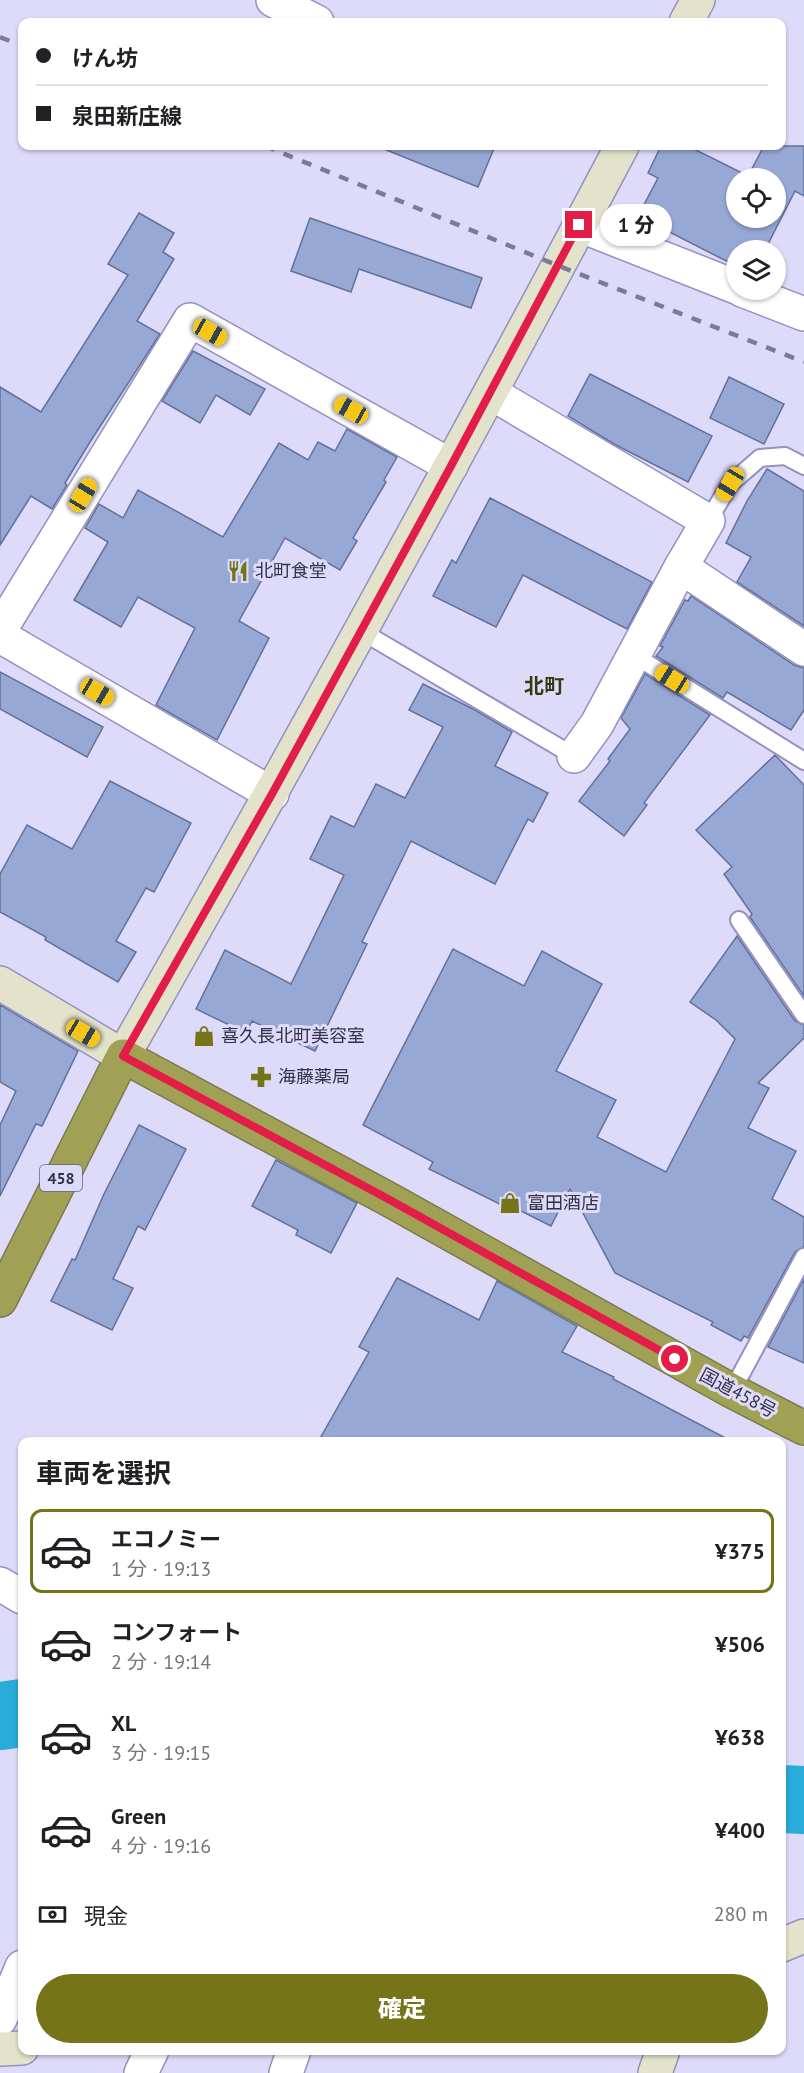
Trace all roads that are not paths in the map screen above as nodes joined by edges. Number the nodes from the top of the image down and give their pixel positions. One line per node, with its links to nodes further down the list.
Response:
1 (273, 0): 3 (street)
2 (698, 0): 4 (main road)
3 (309, 18)
4 (689, 18)
5 (620, 150): 6 (main road)
6 (579, 225): 7 (street); 10 (main road)
7 (726, 283)
8 (768, 300): 9 (street)
9 (804, 314)
10 (490, 393): 11 (main road); 13 (street)
11 (451, 466): 15 (street); 16 (main road)
12 (804, 466): 13 (lane)
13 (708, 521): 14 (street)
14 (681, 567): 18 (street); 19 (street)
15 (0, 630)
16 (361, 631): 20 (lane); 22 (main road)
17 (0, 636): 22 (street)
18 (804, 649)
19 (634, 655): 20 (street); 21 (lane)
20 (574, 756)
21 (804, 761)
22 (272, 794): 26 (main road)
23 (739, 920): 25 (lane)
24 (0, 983): 26 (main road)
25 (804, 1015)
26 (123, 1056): 28 (highway, 458); 29 (highway, 国道458号)
27 (804, 1257): 29 (lane)
28 (0, 1300)
29 (732, 1391): 30 (highway, 国道458号)
30 (804, 1428)
31 (0, 1584): 32 (street)
32 (18, 1595)
33 (804, 1936): 34 (main road)
34 (786, 1943)
35 (18, 1976): 36 (street)
36 (0, 2019)
37 (18, 2048): 38 (main road)
38 (0, 2049)
39 (150, 2055): 42 (street)
40 (292, 2055): 43 (street)
41 (661, 2055): 44 (main road)
42 (141, 2073)
43 (285, 2073)
44 (655, 2073)

